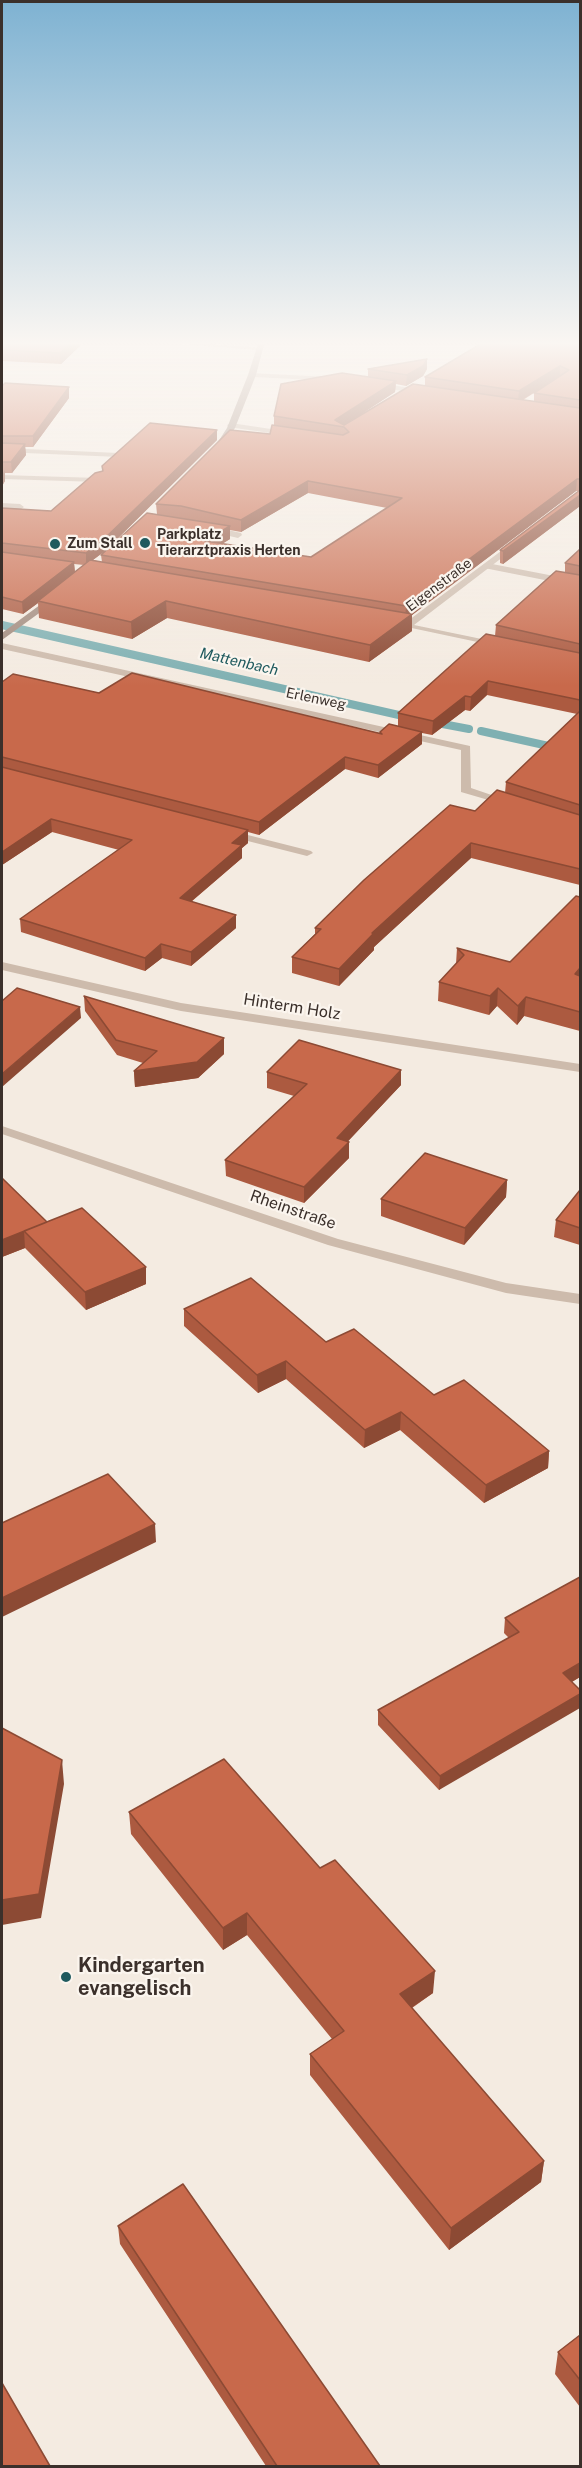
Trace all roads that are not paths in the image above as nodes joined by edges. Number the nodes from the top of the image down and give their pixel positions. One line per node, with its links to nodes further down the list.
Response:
1 (2, 477): 2 (street)
2 (99, 480)
3 (2, 506): 4 (street)
4 (20, 507)
5 (204, 528): 6 (street)
6 (238, 535)
7 (522, 539): 8 (street, Eigenstraße)
8 (487, 566): 9 (street, Eigenstraße); 12 (street, Eigenstraße)
9 (580, 584)
10 (64, 591): 13 (street)
11 (385, 621): 12 (street)
12 (408, 625): 14 (street)
13 (2, 640): 15 (street, Erlenweg)
14 (512, 648)
15 (521, 807)
16 (216, 830): 17 (street)
17 (307, 853)
18 (2, 966): 19 (street, Hinterm Holz)
19 (580, 1068)
20 (2, 1130): 21 (street, Rheinstraße)
21 (580, 1299)

